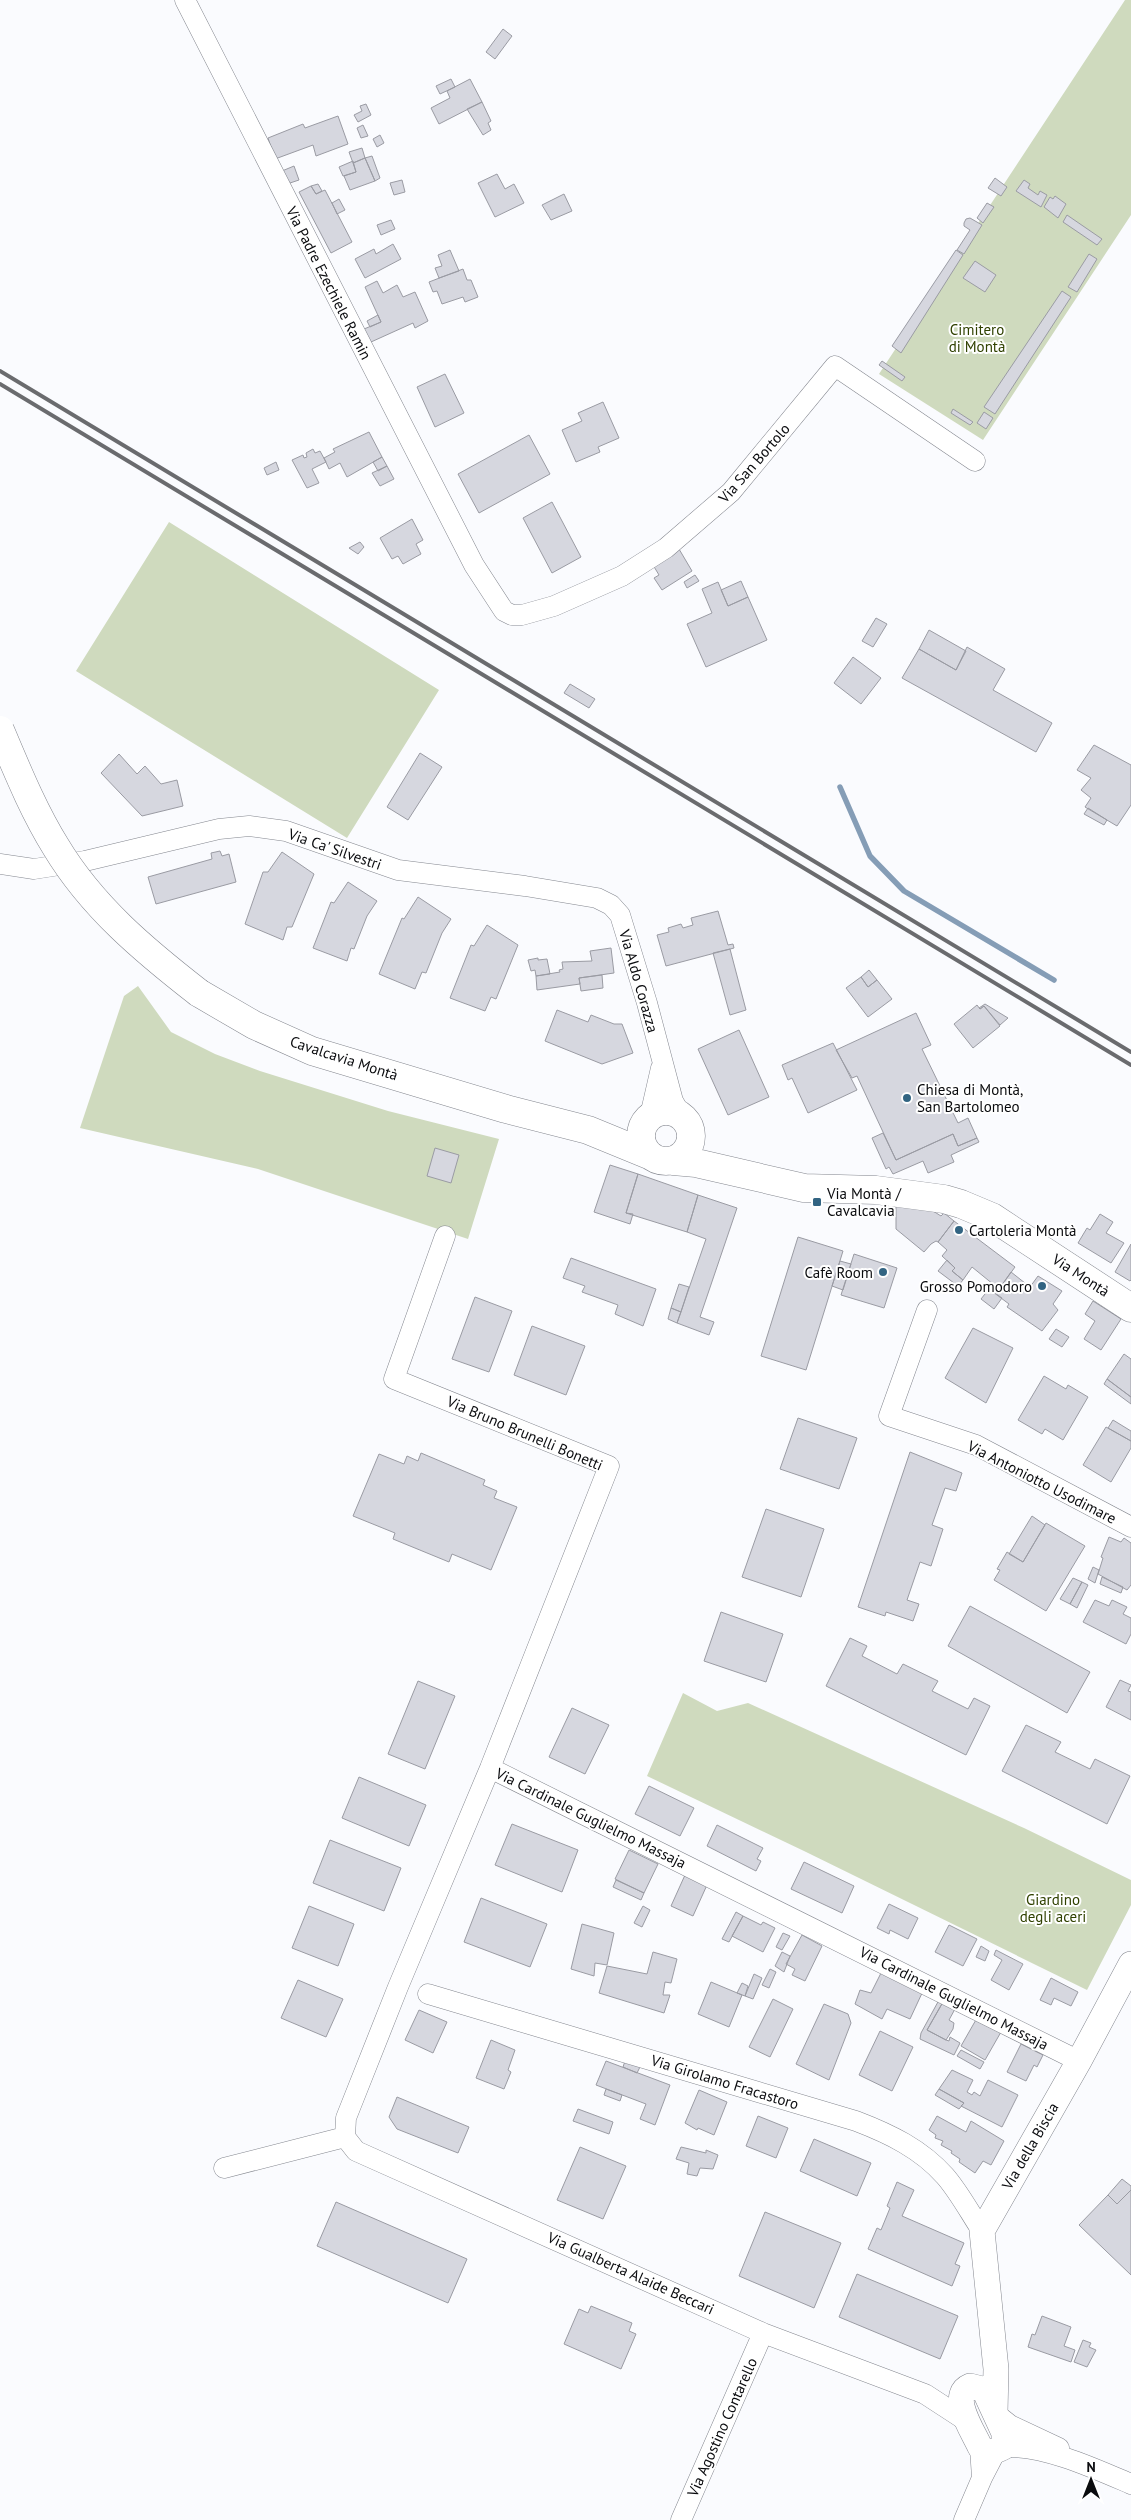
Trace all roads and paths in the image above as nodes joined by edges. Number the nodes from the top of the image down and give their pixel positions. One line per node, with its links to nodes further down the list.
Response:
1 (185, 0): 3 (street, Via Padre Ezechiele Ramin)
2 (975, 461): 3 (street, Via San Bortolo)
3 (474, 565)
4 (0, 730): 10 (main road, Cavalcavia Montà, bridge)
5 (0, 864): 6 (street, Via Ca' Silvestri)
6 (611, 904): 7 (street, Via Aldo Corazza)
7 (662, 1061): 8 (street, Via Aldo Corazza); 9 (street, Via Aldo Corazza)
8 (647, 1120): 9 (main road); 10 (main road, Cavalcavia Montà); 11 (main road)
9 (686, 1124): 11 (main road); 12 (main road, Via Montà)
10 (588, 1130): 11 (main road, Cavalcavia Montà)
11 (661, 1158): 12 (main road, Via Montà)
12 (773, 1181): 14 (main road, Via Montà)
13 (445, 1236): 17 (street, Via Bruno Brunelli Bonetti)
14 (1131, 1308)
15 (927, 1310): 16 (street, Via Antoniotto Usodimare)
16 (1131, 1527)
17 (490, 1768): 20 (street, Via Cardinale Guglielmo Massaja); 21 (street, Via Cardinale Guglielmo Massaja)
18 (1131, 1964): 20 (street, Via della Biscia)
19 (428, 1994): 23 (street, Via Girolamo Fracastoro)
20 (1079, 2061): 23 (street, Via della Biscia)
21 (345, 2137): 22 (street); 24 (street, Via Gualberta Alaide Beccari)
22 (224, 2168)
23 (982, 2231): 25 (street)
24 (763, 2333): 27 (street, Via Gualberta Alaide Beccari); 33 (street, Via Agostino Contarello)
25 (991, 2342): 26 (street); 28 (street)
26 (967, 2387): 27 (street, Via Gualberta Alaide Beccari); 28 (street); 29 (street)
27 (925, 2394): 29 (street, Via Gualberta Alaide Beccari)
28 (995, 2413): 30 (street); 31 (street)
29 (968, 2422): 30 (street)
30 (993, 2448): 31 (street); 34 (street)
31 (1100, 2470): 32 (street)
32 (1131, 2484)
33 (681, 2520)
34 (964, 2520)

